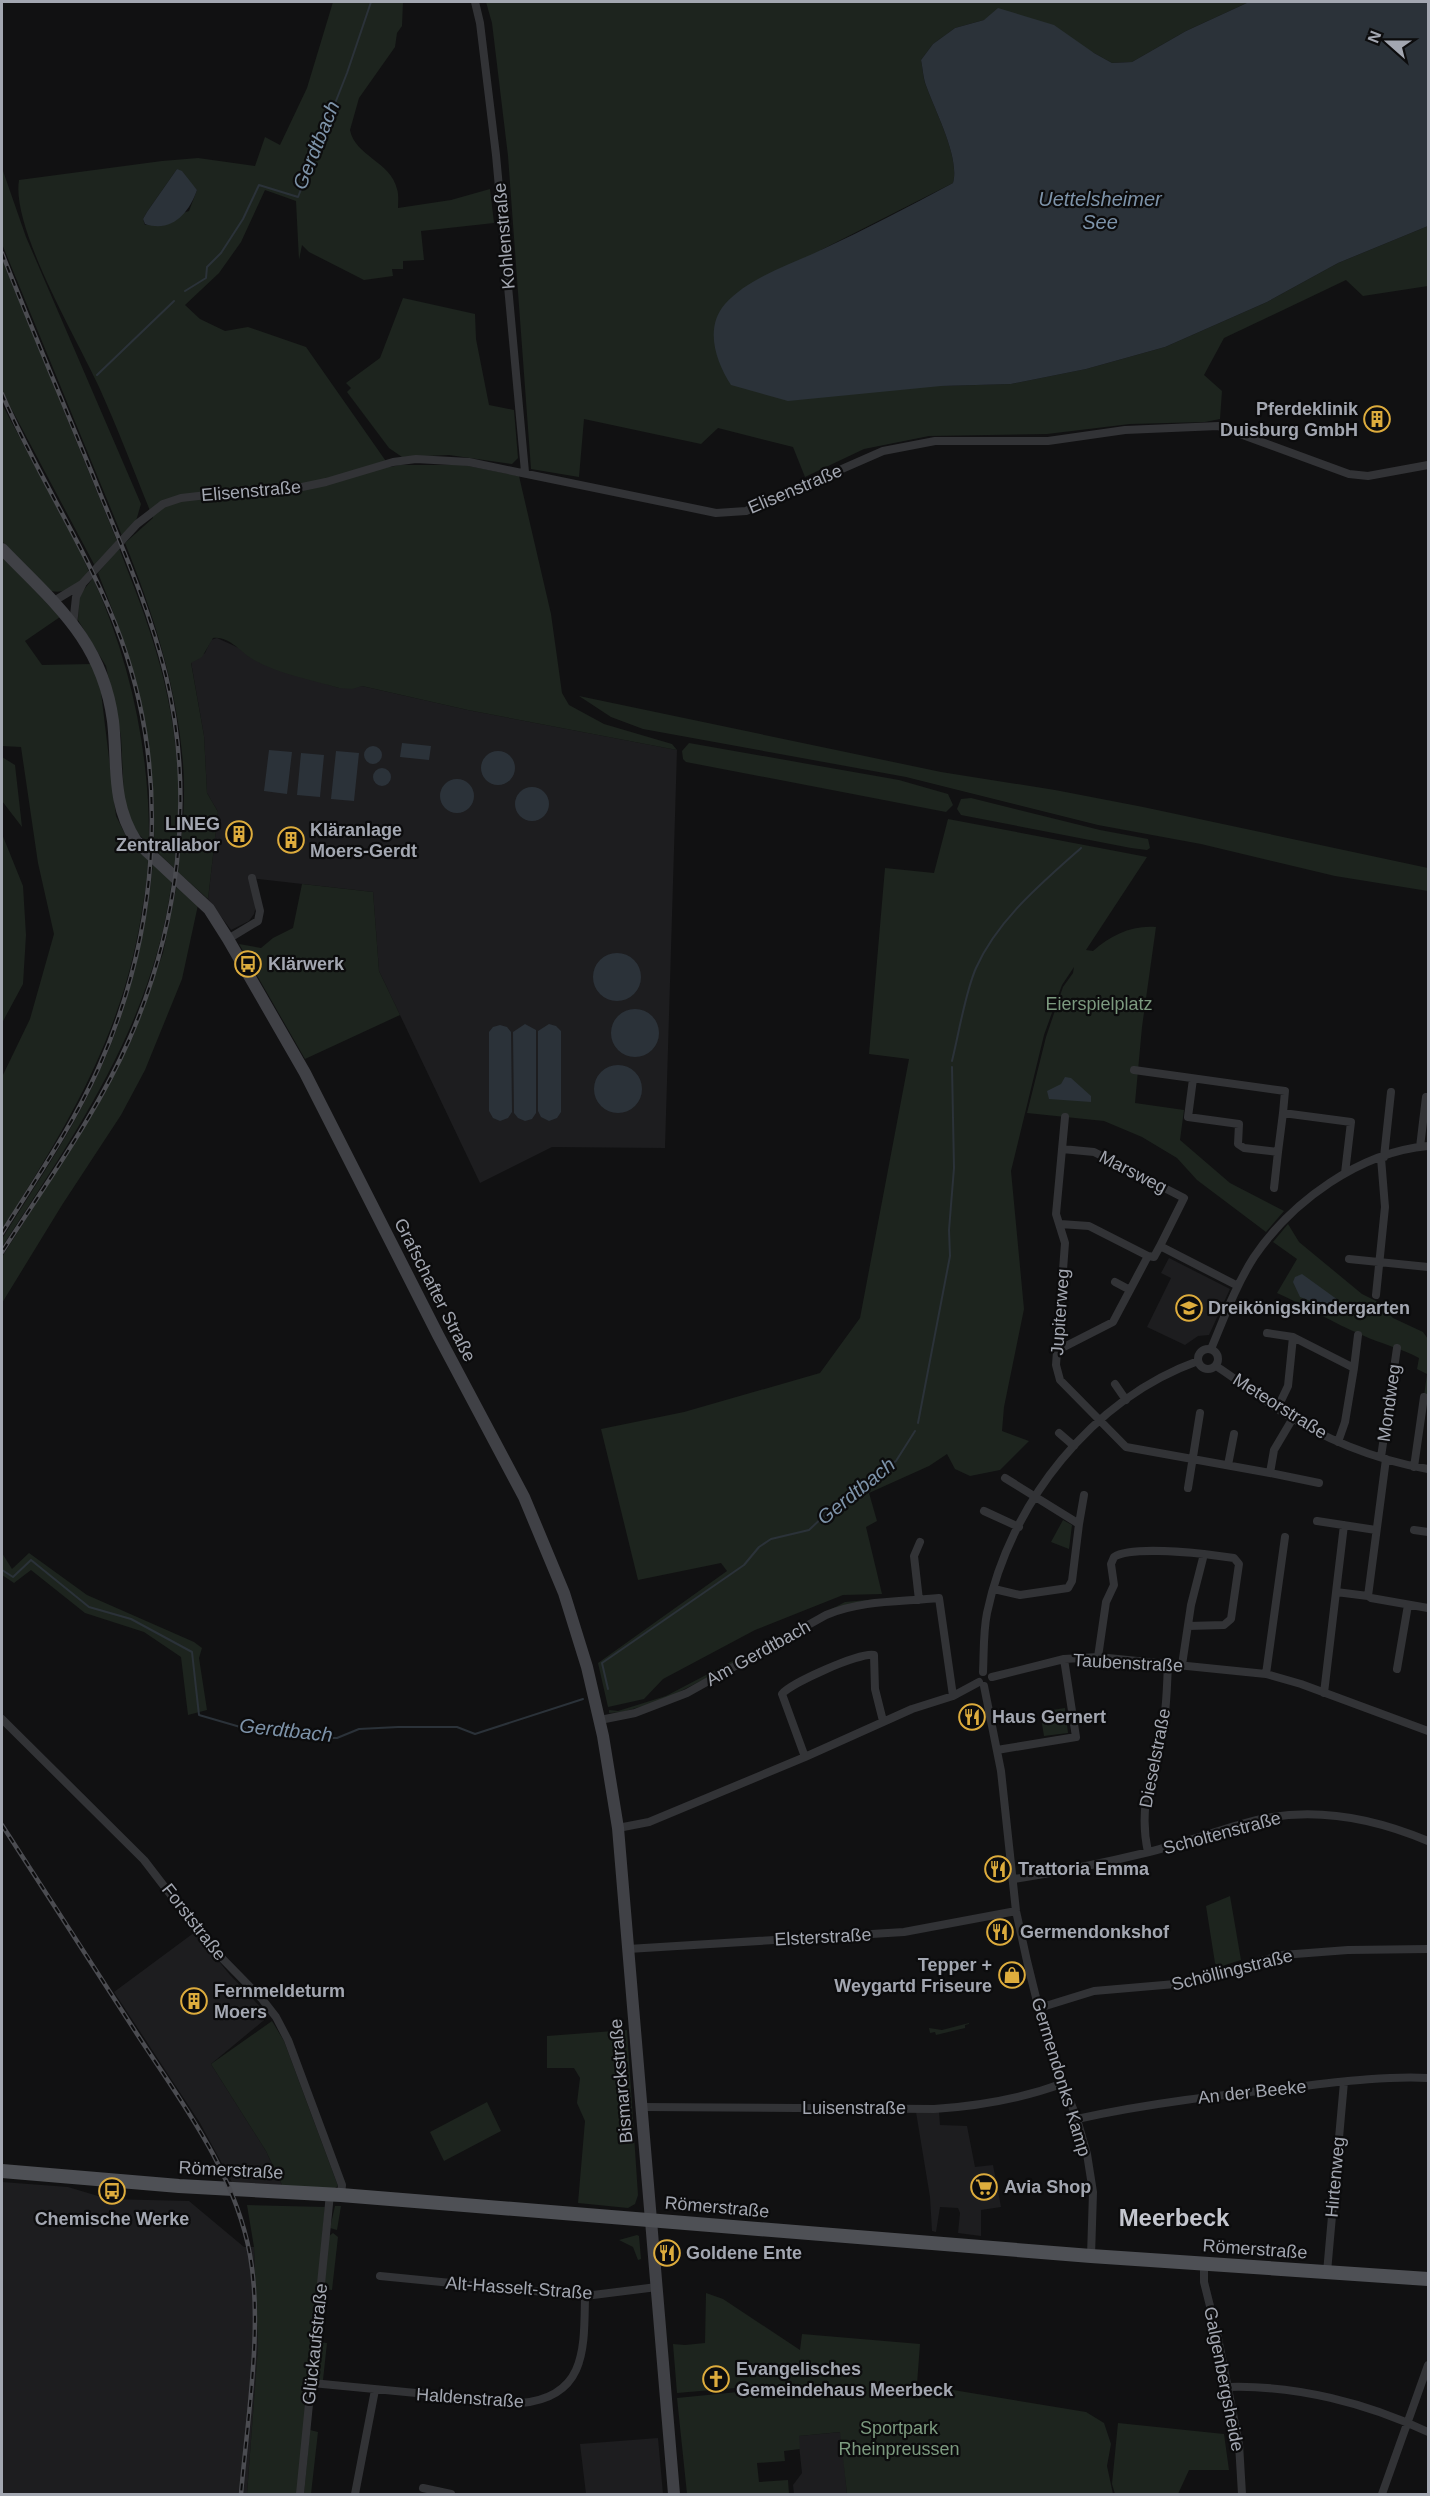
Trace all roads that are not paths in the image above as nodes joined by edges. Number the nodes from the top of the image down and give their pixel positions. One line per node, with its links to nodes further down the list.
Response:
1 (475, 2): 3 (street, Kohlenstraße)
2 (1428, 465): 3 (street, Elisenstraße)
3 (525, 472): 5 (street, Elisenstraße)
4 (2, 549): 6 (main road, Grafschafter Straße)
5 (82, 584): 6 (street, Elisenstraße); 7 (street, Elisenstraße)
6 (54, 601): 7 (main road, Grafschafter Straße)
7 (73, 625): 9 (main road, Grafschafter Straße)
8 (252, 878): 9 (street)
9 (228, 939): 85 (main road, Grafschafter Straße)
10 (1134, 1070): 11 (street)
11 (1193, 1079): 14 (street); 18 (street)
12 (1391, 1092): 19 (street)
13 (1426, 1097): 16 (street)
14 (1283, 1113): 18 (street); 20 (street)
15 (1065, 1117): 17 (street, Jupiterweg)
16 (1424, 1147): 19 (street)
17 (1062, 1149): 22 (street, Jupiterweg); 23 (street, Marsweg)
18 (1278, 1152): 21 (street)
19 (1383, 1157): 20 (street); 26 (street)
20 (1345, 1173): 29 (street)
21 (1274, 1188)
22 (1060, 1224): 24 (street); 35 (street, Jupiterweg)
23 (1160, 1246): 24 (street); 29 (street)
24 (1148, 1256): 30 (street)
25 (1349, 1259): 26 (street)
26 (1380, 1262): 27 (street); 31 (street)
27 (1428, 1267)
28 (1115, 1282): 30 (street)
29 (1238, 1286): 37 (street)
30 (1130, 1290): 35 (street)
31 (1376, 1295)
32 (1267, 1333): 34 (street)
33 (1359, 1335): 40 (street)
34 (1293, 1337): 40 (street); 44 (street)
35 (1057, 1347): 47 (street, Jupiterweg)
36 (1397, 1348): 52 (street, Mondweg)
37 (1211, 1349): 38 (street); 39 (street)
38 (1198, 1361): 39 (street); 43 (street)
39 (1216, 1365): 44 (street, Meteorstraße)
40 (1354, 1368): 50 (street)
41 (1115, 1384): 43 (street)
42 (1424, 1397): 55 (street)
43 (1126, 1400): 47 (street)
44 (1277, 1409): 46 (street, Meteorstraße)
45 (1200, 1413): 53 (street)
46 (1293, 1418): 50 (street, Meteorstraße); 57 (street)
47 (1098, 1420): 51 (street); 53 (street, Jupiterweg)
48 (1059, 1433): 51 (street)
49 (1234, 1434): 54 (street)
50 (1338, 1442): 52 (street, Meteorstraße)
51 (1074, 1446): 62 (street)
52 (1383, 1458): 55 (street, Meteorstraße); 68 (street, Mondweg)
53 (1193, 1459): 54 (street, Jupiterweg); 60 (street)
54 (1228, 1465): 57 (street, Jupiterweg)
55 (1414, 1467): 56 (street, Meteorstraße)
56 (1428, 1470)
57 (1270, 1473): 59 (street, Jupiterweg)
58 (1005, 1478): 62 (street)
59 (1319, 1483)
60 (1188, 1488)
61 (1084, 1495): 65 (street)
62 (1035, 1497): 65 (street); 67 (street)
63 (984, 1511): 67 (street)
64 (1317, 1521): 66 (street)
65 (1079, 1524): 74 (street)
66 (1344, 1525): 68 (street); 75 (street)
67 (1019, 1527): 74 (street)
68 (1376, 1530): 76 (street, Mondweg)
69 (1414, 1530): 70 (street)
70 (1428, 1532)
71 (1284, 1537): 88 (street)
72 (920, 1542): 77 (street)
73 (1204, 1554): 80 (street); 80 (street); 81 (street)
74 (994, 1589): 87 (street)
75 (1336, 1592): 76 (street); 91 (street)
76 (1368, 1596): 78 (street)
77 (919, 1600): 92 (street, Am Gerdtbach); 94 (street, Am Gerdtbach)
78 (1408, 1605): 79 (street); 86 (street)
79 (1428, 1609)
80 (1188, 1626): 84 (street)
81 (1098, 1657): 82 (street, Taubenstraße); 83 (street, Taubenstraße)
82 (1064, 1659): 89 (street, Taubenstraße); 97 (street)
83 (1168, 1664): 84 (street, Taubenstraße); 101 (street, Dieselstraße)
84 (1182, 1665): 88 (street, Taubenstraße)
85 (588, 1667): 94 (main road, Bismarckstraße)
86 (1397, 1669)
87 (983, 1672): 89 (street); 90 (street)
88 (1266, 1674): 91 (street, Taubenstraße)
89 (992, 1677): 90 (street)
90 (981, 1684): 92 (street); 97 (street, Germendonks Kamp)
91 (1324, 1693): 96 (street, Taubenstraße)
92 (953, 1696): 95 (street)
93 (2, 1719): 113 (street, Forststraße)
94 (600, 1720): 99 (main road, Bismarckstraße)
95 (883, 1721): 98 (street); 98 (street)
96 (1428, 1731)
97 (997, 1750): 102 (street, Germendonks Kamp)
98 (805, 1757): 99 (street)
99 (618, 1828): 104 (main road, Bismarckstraße)
100 (1428, 1841): 101 (street, Scholtenstraße)
101 (1148, 1852): 102 (street, Scholtenstraße)
102 (1014, 1879): 103 (street, Germendonks Kamp)
103 (1016, 1911): 104 (street, Elsterstraße); 106 (street, Germendonks Kamp)
104 (628, 1949): 110 (main road, Bismarckstraße)
105 (1428, 1949): 106 (street, Schöllingstraße)
106 (1039, 2008): 109 (street, Germendonks Kamp)
107 (1428, 2078): 108 (street, An der Beeke)
108 (1344, 2082): 111 (street, An der Beeke); 117 (street, Hirtenweg)
109 (1064, 2083): 110 (street, Luisenstraße); 111 (street, Germendonks Kamp)
110 (642, 2107): 114 (main road, Bismarckstraße)
111 (1077, 2119): 115 (street, Germendonks Kamp)
112 (2, 2171): 113 (main road, Römerstraße)
113 (336, 2194): 114 (main road, Römerstraße); 123 (street, Glückaufstraße)
114 (651, 2219): 115 (main road, Römerstraße); 120 (main road, Bismarckstraße)
115 (1091, 2256): 116 (main road, Römerstraße)
116 (1204, 2263): 117 (main road, Römerstraße); 124 (street, Galgenbergsheide)
117 (1327, 2272): 119 (main road, Römerstraße)
118 (380, 2276): 121 (street, Alt-Hasselt-Straße)
119 (1428, 2279)
120 (657, 2287): 121 (street, Alt-Hasselt-Straße); 132 (main road, Bismarckstraße)
121 (585, 2296): 125 (street, Haldenstraße)
122 (1428, 2366): 126 (street)
123 (312, 2383): 125 (street, Haldenstraße); 129 (street, Glückaufstraße)
124 (1228, 2387): 126 (street); 133 (street, Galgenbergsheide)
125 (375, 2390): 130 (street)
126 (1407, 2422): 127 (street); 134 (street)
127 (1428, 2432)
128 (423, 2488): 131 (street)
129 (300, 2494)
130 (355, 2494)
131 (451, 2494)
132 (674, 2494)
133 (1242, 2494)
134 (1382, 2494)

